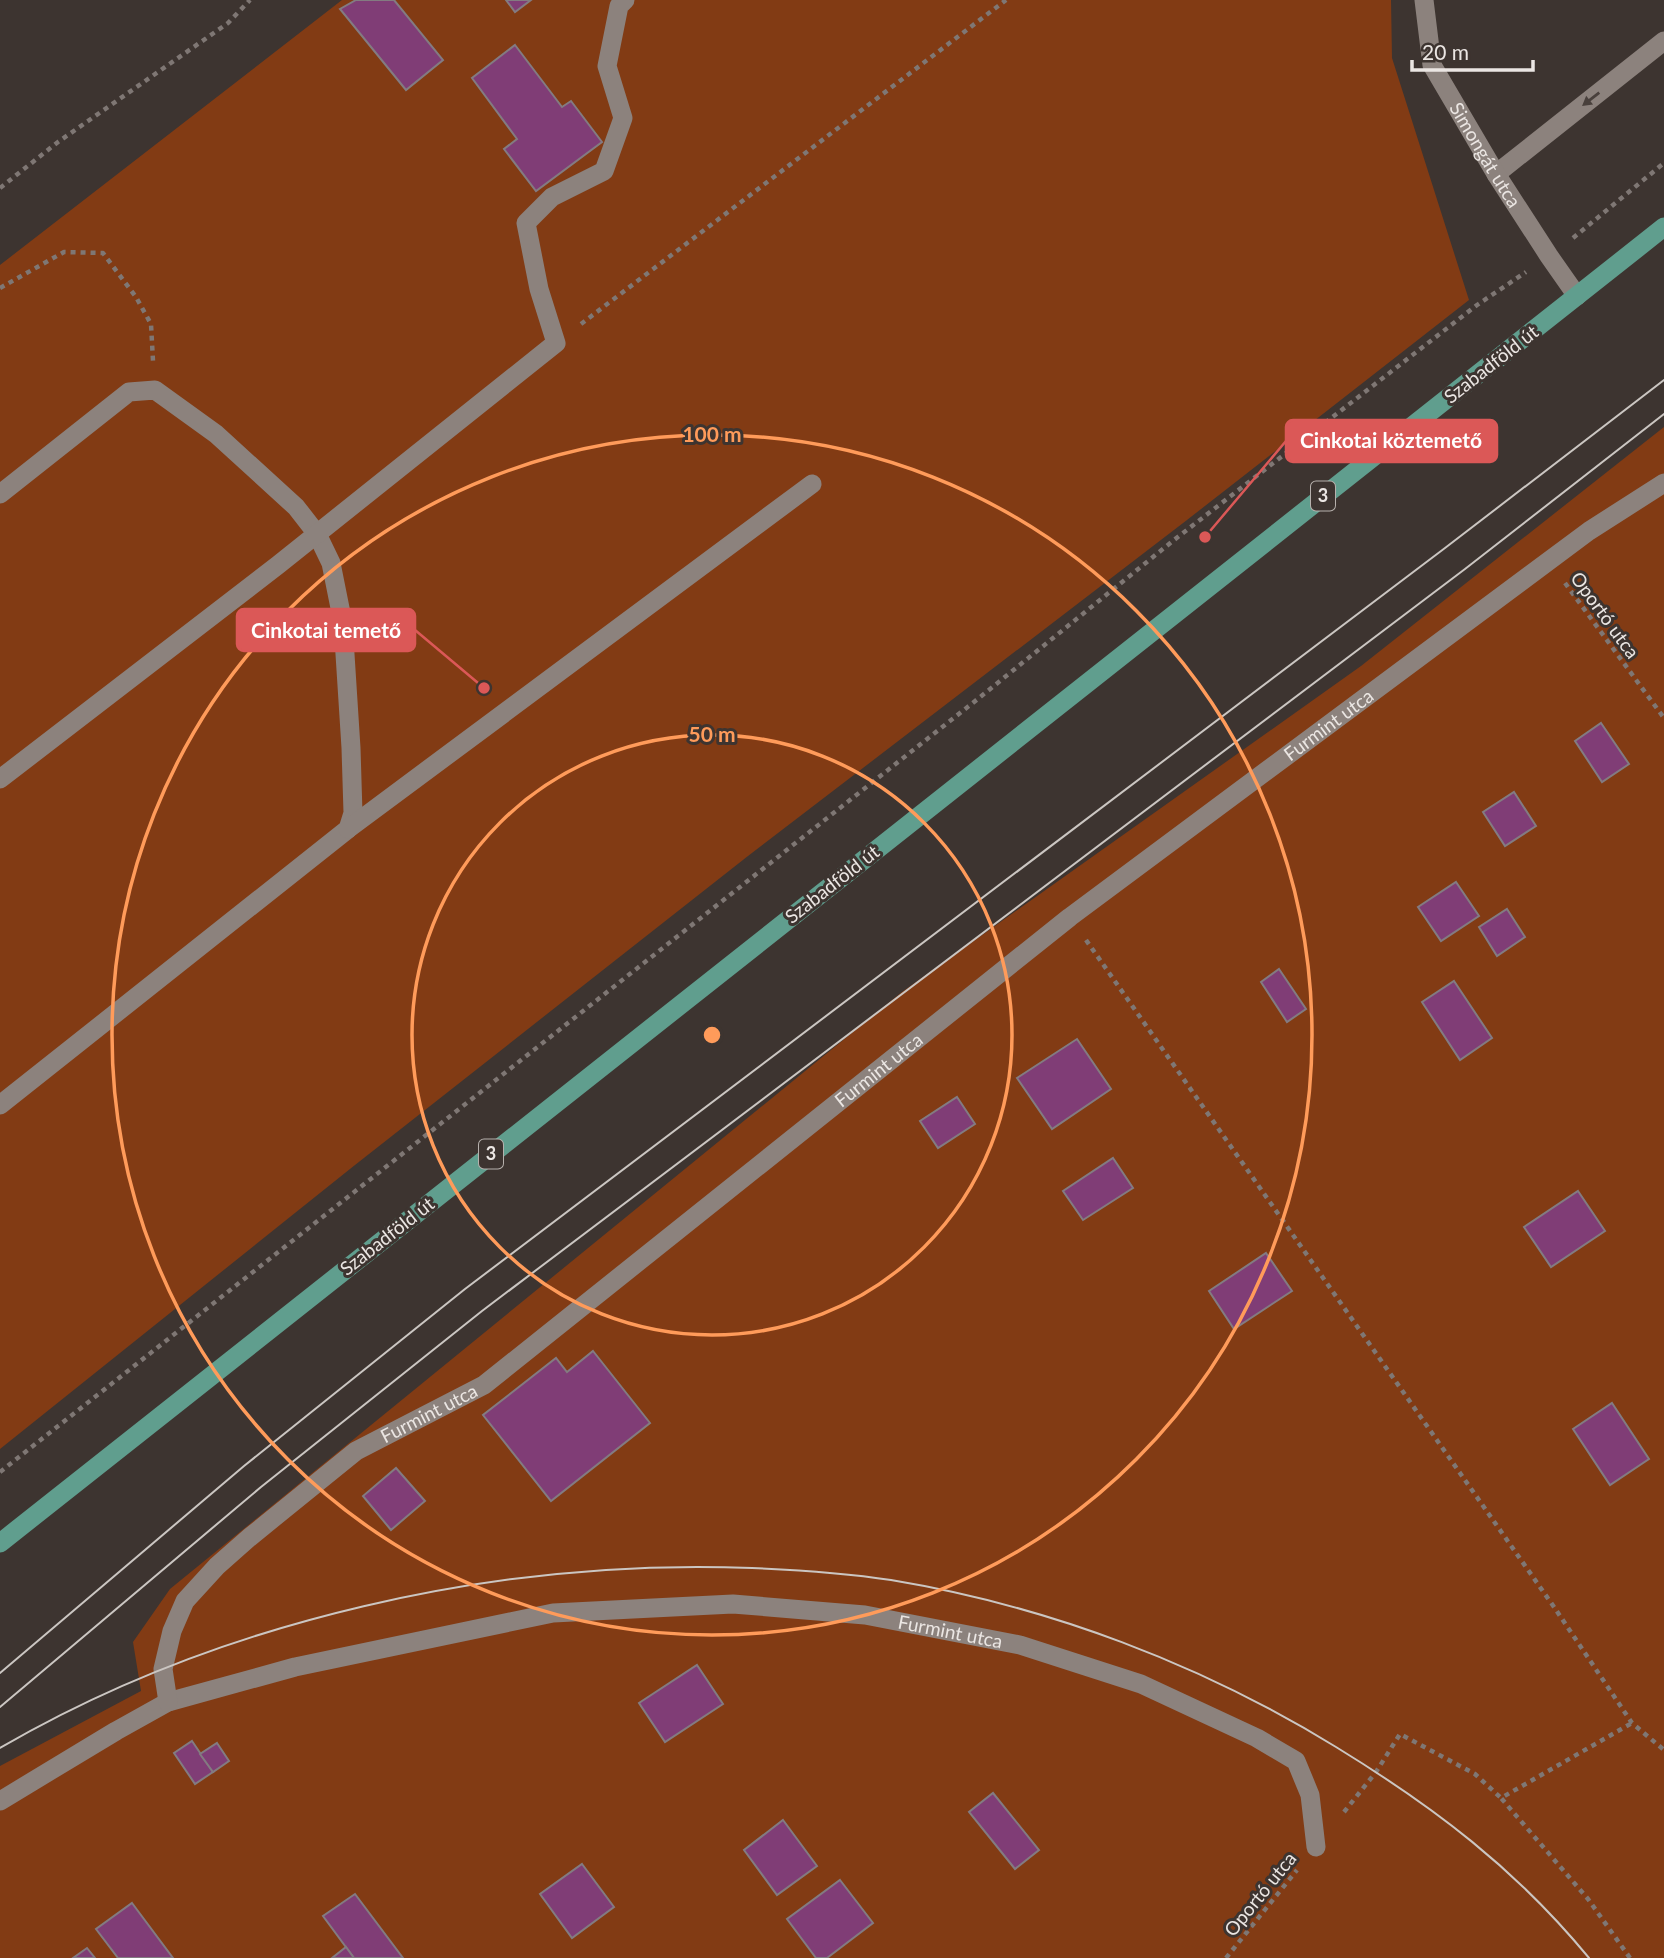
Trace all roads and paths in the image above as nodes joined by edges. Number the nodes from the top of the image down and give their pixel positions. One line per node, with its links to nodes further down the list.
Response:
1 (250, 0): 8 (path)
2 (625, 0): 13 (street)
3 (1006, 0): 13 (path)
4 (1424, 0): 7 (street, Simongát utca)
5 (1664, 41): 7 (street, one-way to 7)
6 (1664, 163): 10 (path)
7 (1496, 174): 10 (street, Simongát utca)
8 (0, 188)
9 (1664, 227): 12 (main road, Szabadföld út / 3)
10 (1549, 256): 12 (street, Simongát utca); 25 (path)
11 (0, 288): 14 (path)
12 (1577, 296): 26 (main road, Szabadföld út / 3)
13 (556, 343): 18 (street)
14 (155, 390): 17 (street); 18 (street)
15 (1664, 483): 19 (street, Furmint utca)
16 (812, 484): 22 (street)
17 (0, 494)
18 (317, 534): 21 (street); 22 (street)
19 (1549, 561): 20 (path, Oportó utca); 23 (street, Furmint utca)
20 (1664, 718)
21 (0, 779)
22 (348, 829): 24 (street)
23 (1070, 917): 27 (street, Furmint utca); 28 (path)
24 (0, 1105)
25 (0, 1472)
26 (0, 1543)
27 (168, 1702): 31 (street, Furmint utca); 32 (street, Furmint utca)
28 (1632, 1723): 29 (path); 30 (path)
29 (1664, 1750)
30 (1501, 1798): 32 (path, Oportó utca); 34 (path)
31 (0, 1801)
32 (1315, 1847): 33 (path, Oportó utca)
33 (1226, 1958)
34 (1630, 1958)

